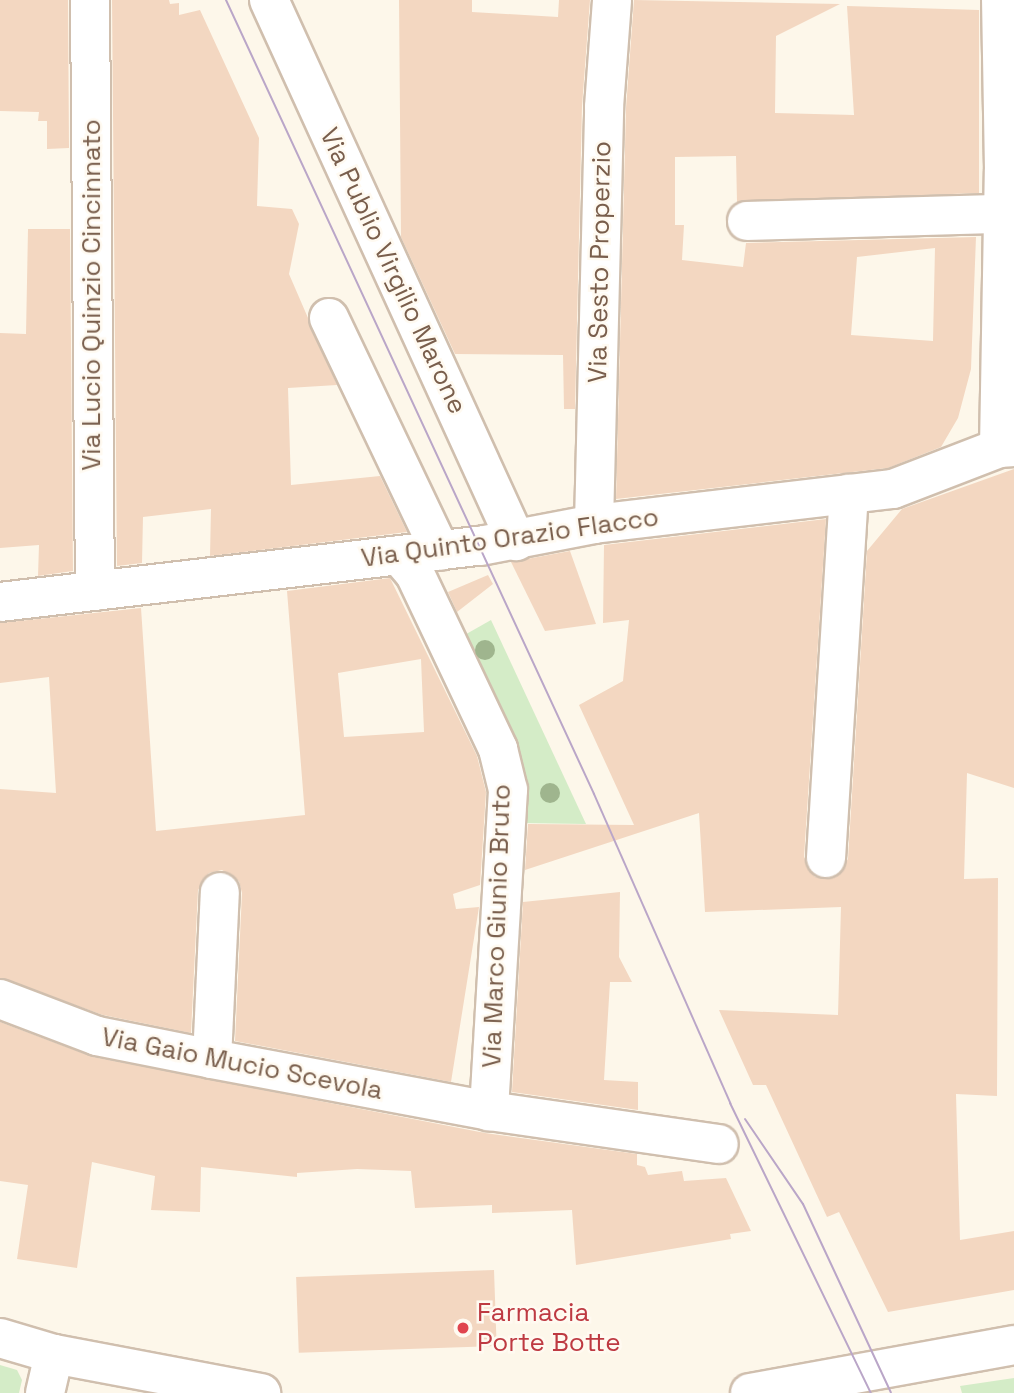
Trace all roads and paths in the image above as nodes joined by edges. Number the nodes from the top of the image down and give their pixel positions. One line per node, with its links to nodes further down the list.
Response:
1 (90, 0): 15 (street, Via Lucio Quinzio Cincinnato)
2 (269, 0): 12 (street, Via Publio Virgilio Marone)
3 (612, 0): 11 (street, Via Sesto Properzio)
4 (1001, 0): 5 (street)
5 (1009, 168): 6 (street)
6 (1003, 214): 7 (street); 9 (street)
7 (747, 221)
8 (329, 318): 13 (street)
9 (1007, 447): 10 (street, Via Quinto Orazio Flacco)
10 (849, 494): 11 (street, Via Quinto Orazio Flacco); 17 (street)
11 (594, 524): 12 (street, Via Quinto Orazio Flacco)
12 (516, 541): 13 (street, Via Quinto Orazio Flacco)
13 (440, 551): 14 (street, Via Quinto Orazio Flacco)
14 (399, 555): 15 (street, Via Quinto Orazio Flacco); 21 (street, Via Marco Giunio Bruto)
15 (94, 591): 16 (street, Via Quinto Orazio Flacco)
16 (0, 602)
17 (826, 858)
18 (220, 892): 20 (street)
19 (0, 999): 20 (street, Via Gaio Mucio Scevola)
20 (212, 1059): 21 (street, Via Gaio Mucio Scevola)
21 (489, 1111): 22 (street, Via Gaio Mucio Scevola)
22 (719, 1144)
23 (0, 1338): 25 (street)
24 (1014, 1345): 26 (street)
25 (54, 1354): 27 (street); 28 (street)
26 (807, 1389): 29 (street)
27 (45, 1393)
28 (261, 1393)
29 (750, 1393)

